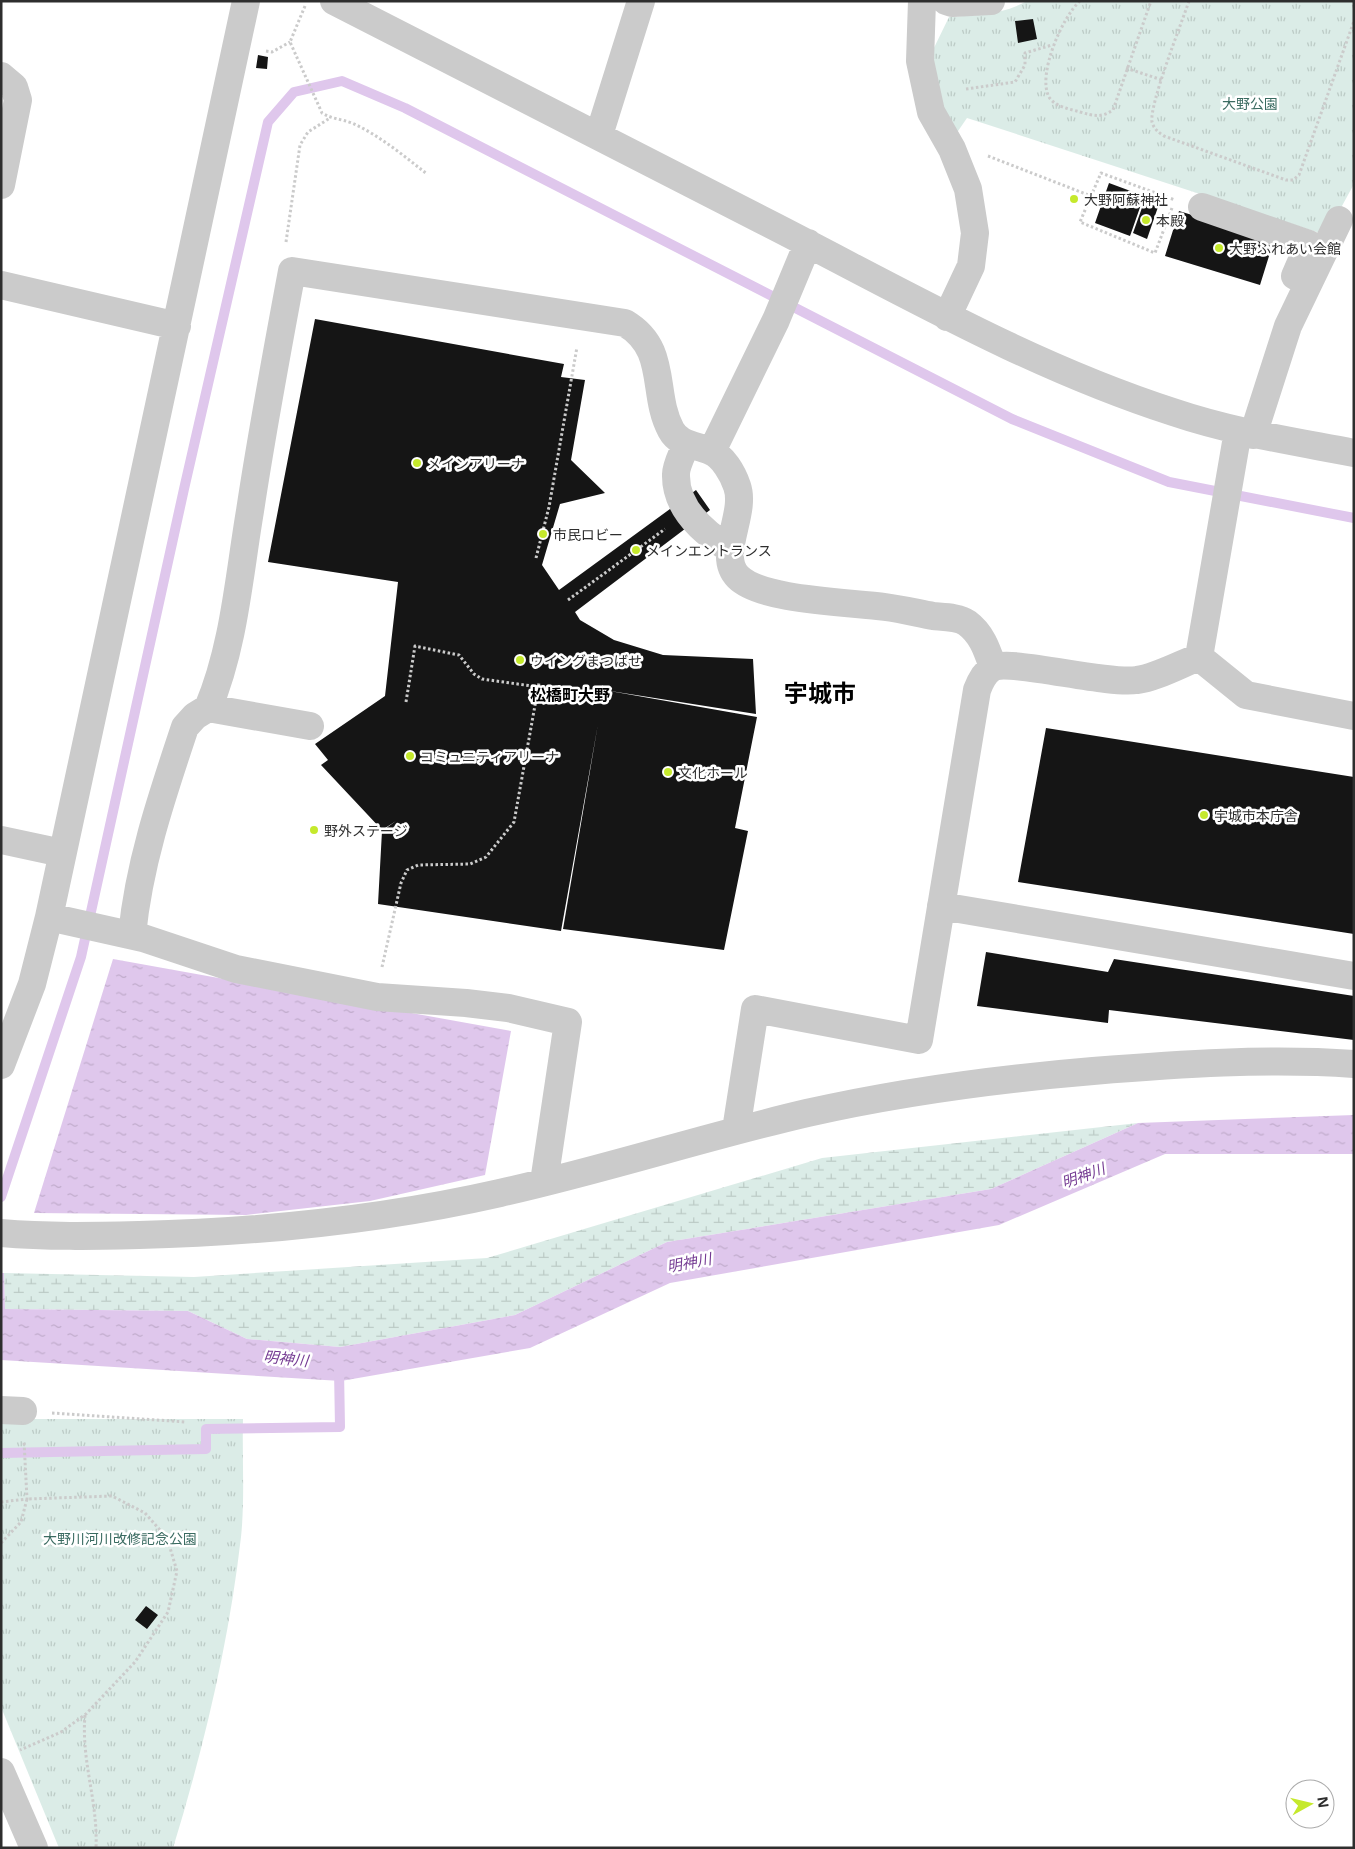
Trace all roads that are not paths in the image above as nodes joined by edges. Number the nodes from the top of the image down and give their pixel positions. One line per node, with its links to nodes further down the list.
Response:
1 (246, 1): 16 (street)
2 (334, 1): 8 (street)
3 (641, 1): 8 (street)
4 (922, 1): 15 (street)
5 (946, 1): 6 (street)
6 (990, 1)
7 (1, 76): 9 (street)
8 (599, 135): 12 (street)
9 (1, 185)
10 (1202, 207): 14 (street)
11 (1339, 220): 14 (street)
12 (808, 243): 15 (street); 19 (street)
13 (1, 285): 16 (street)
14 (1301, 299): 17 (street)
15 (947, 317): 17 (street)
16 (177, 326): 28 (street)
17 (1245, 433): 20 (street); 22 (street)
18 (686, 444): 19 (street); 21 (street); 24 (street)
19 (712, 451): 21 (street)
20 (1354, 453)
21 (730, 549): 23 (street)
22 (1198, 657): 23 (street); 25 (street)
23 (993, 667): 29 (street)
24 (208, 708): 26 (street); 31 (street)
25 (1354, 716)
26 (310, 726)
27 (1, 840): 28 (street)
28 (62, 853): 30 (street)
29 (942, 906): 32 (street); 35 (street)
30 (59, 919): 31 (street); 34 (street)
31 (123, 934): 36 (street)
32 (1354, 976)
33 (1354, 1064): 35 (street)
34 (1, 1065)
35 (736, 1130): 36 (street)
36 (544, 1182): 37 (street)
37 (1, 1233)
38 (1, 1772): 39 (street)
39 (34, 1848)

